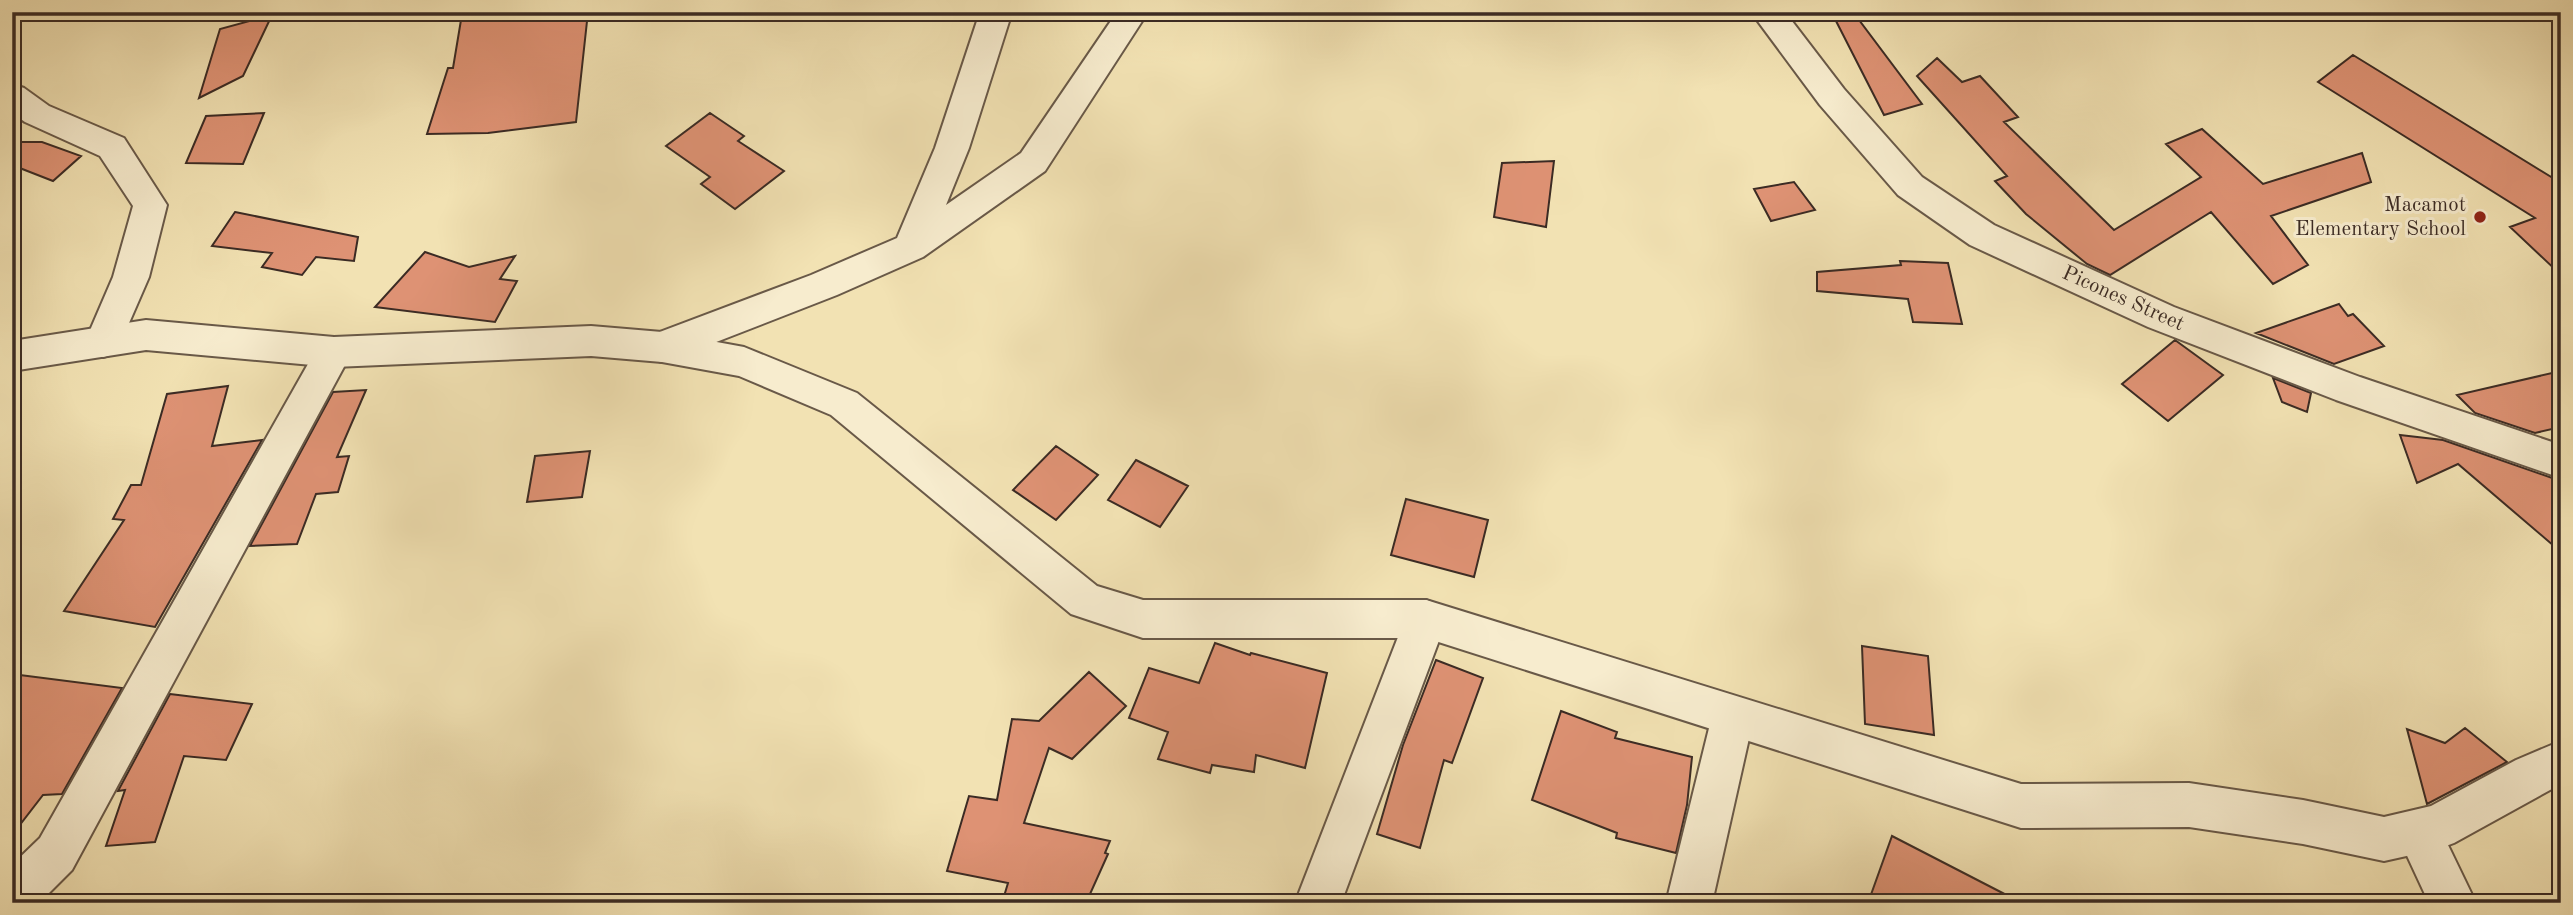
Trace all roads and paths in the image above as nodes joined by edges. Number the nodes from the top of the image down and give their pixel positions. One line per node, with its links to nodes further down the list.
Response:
1 (996, 12): 5 (street)
2 (1133, 12): 5 (street)
3 (1766, 12): 10 (street, Picones Street)
4 (12, 96): 6 (street)
5 (911, 247): 7 (street)
6 (103, 342): 8 (street); 9 (street)
7 (662, 347): 8 (street); 11 (street)
8 (334, 352): 15 (street)
9 (12, 356)
10 (2561, 462)
11 (1426, 619): 12 (street); 16 (street)
12 (1733, 716): 14 (street); 17 (street)
13 (2561, 762): 14 (street)
14 (2418, 832): 18 (street)
15 (12, 897)
16 (1318, 903)
17 (1689, 903)
18 (2453, 903)

